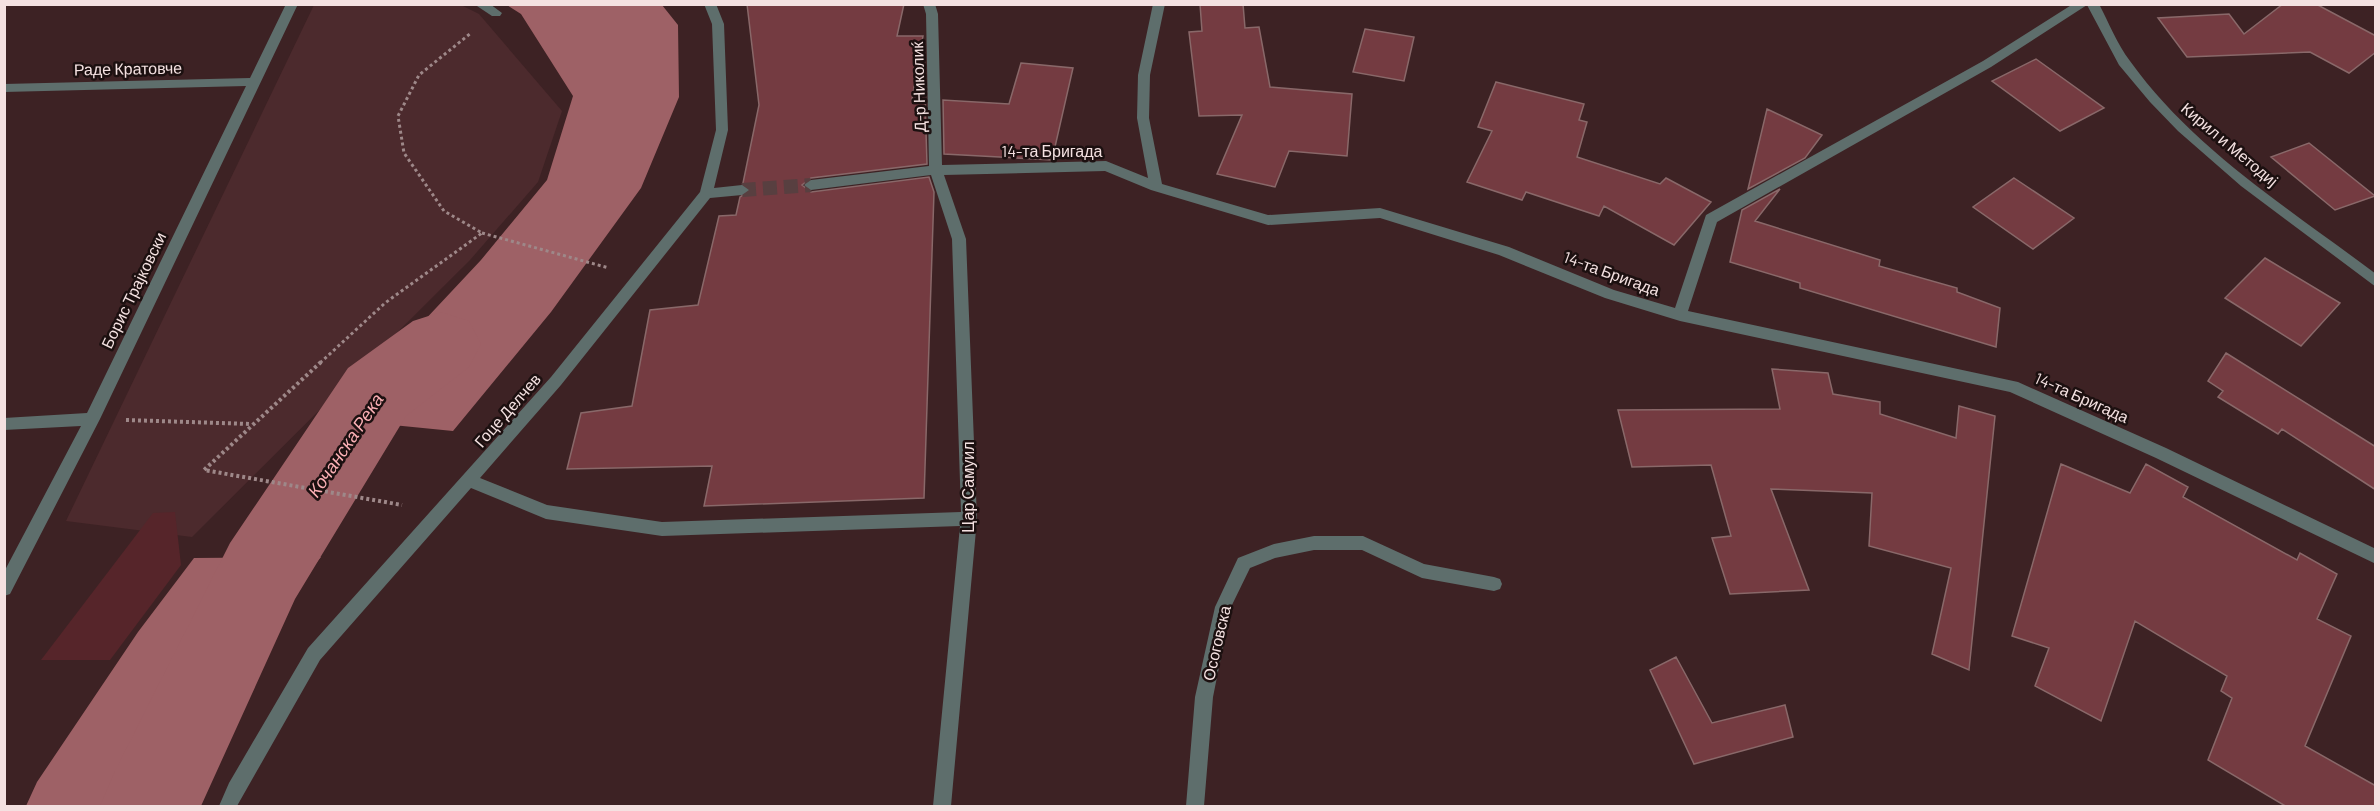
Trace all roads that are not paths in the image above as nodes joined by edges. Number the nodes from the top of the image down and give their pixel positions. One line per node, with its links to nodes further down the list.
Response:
1 (292, 4): 9 (street, Борис Трајковски)
2 (480, 4): 8 (street)
3 (710, 4): 15 (street, Гоце Делчев)
4 (929, 4): 11 (street, Д-р Николиќ)
5 (1159, 4): 13 (street)
6 (2082, 4): 17 (street)
7 (2093, 4): 16 (street, Кирил и Методиј)
8 (496, 13)
9 (253, 82): 10 (street, Раде Кратовче); 18 (street, Борис Трајковски)
10 (4, 88)
11 (936, 170): 12 (street, 14-та Бригада); 13 (street, 14-та Бригада); 21 (street, Цар Самуил)
12 (811, 185)
13 (1156, 187): 17 (street, 14-та Бригада)
14 (742, 190): 15 (street)
15 (706, 194): 20 (street, Гоце Делчев)
16 (2376, 282)
17 (1680, 315): 22 (street, 14-та Бригада)
18 (92, 419): 19 (street); 24 (street, Борис Трајковски)
19 (4, 424)
20 (469, 480): 21 (street); 25 (street, Гоце Делчев)
21 (969, 519): 26 (street, Цар Самуил)
22 (2376, 556)
23 (1494, 584): 27 (street, Осоговска)
24 (4, 589)
25 (228, 807)
26 (942, 807)
27 (1195, 807)

